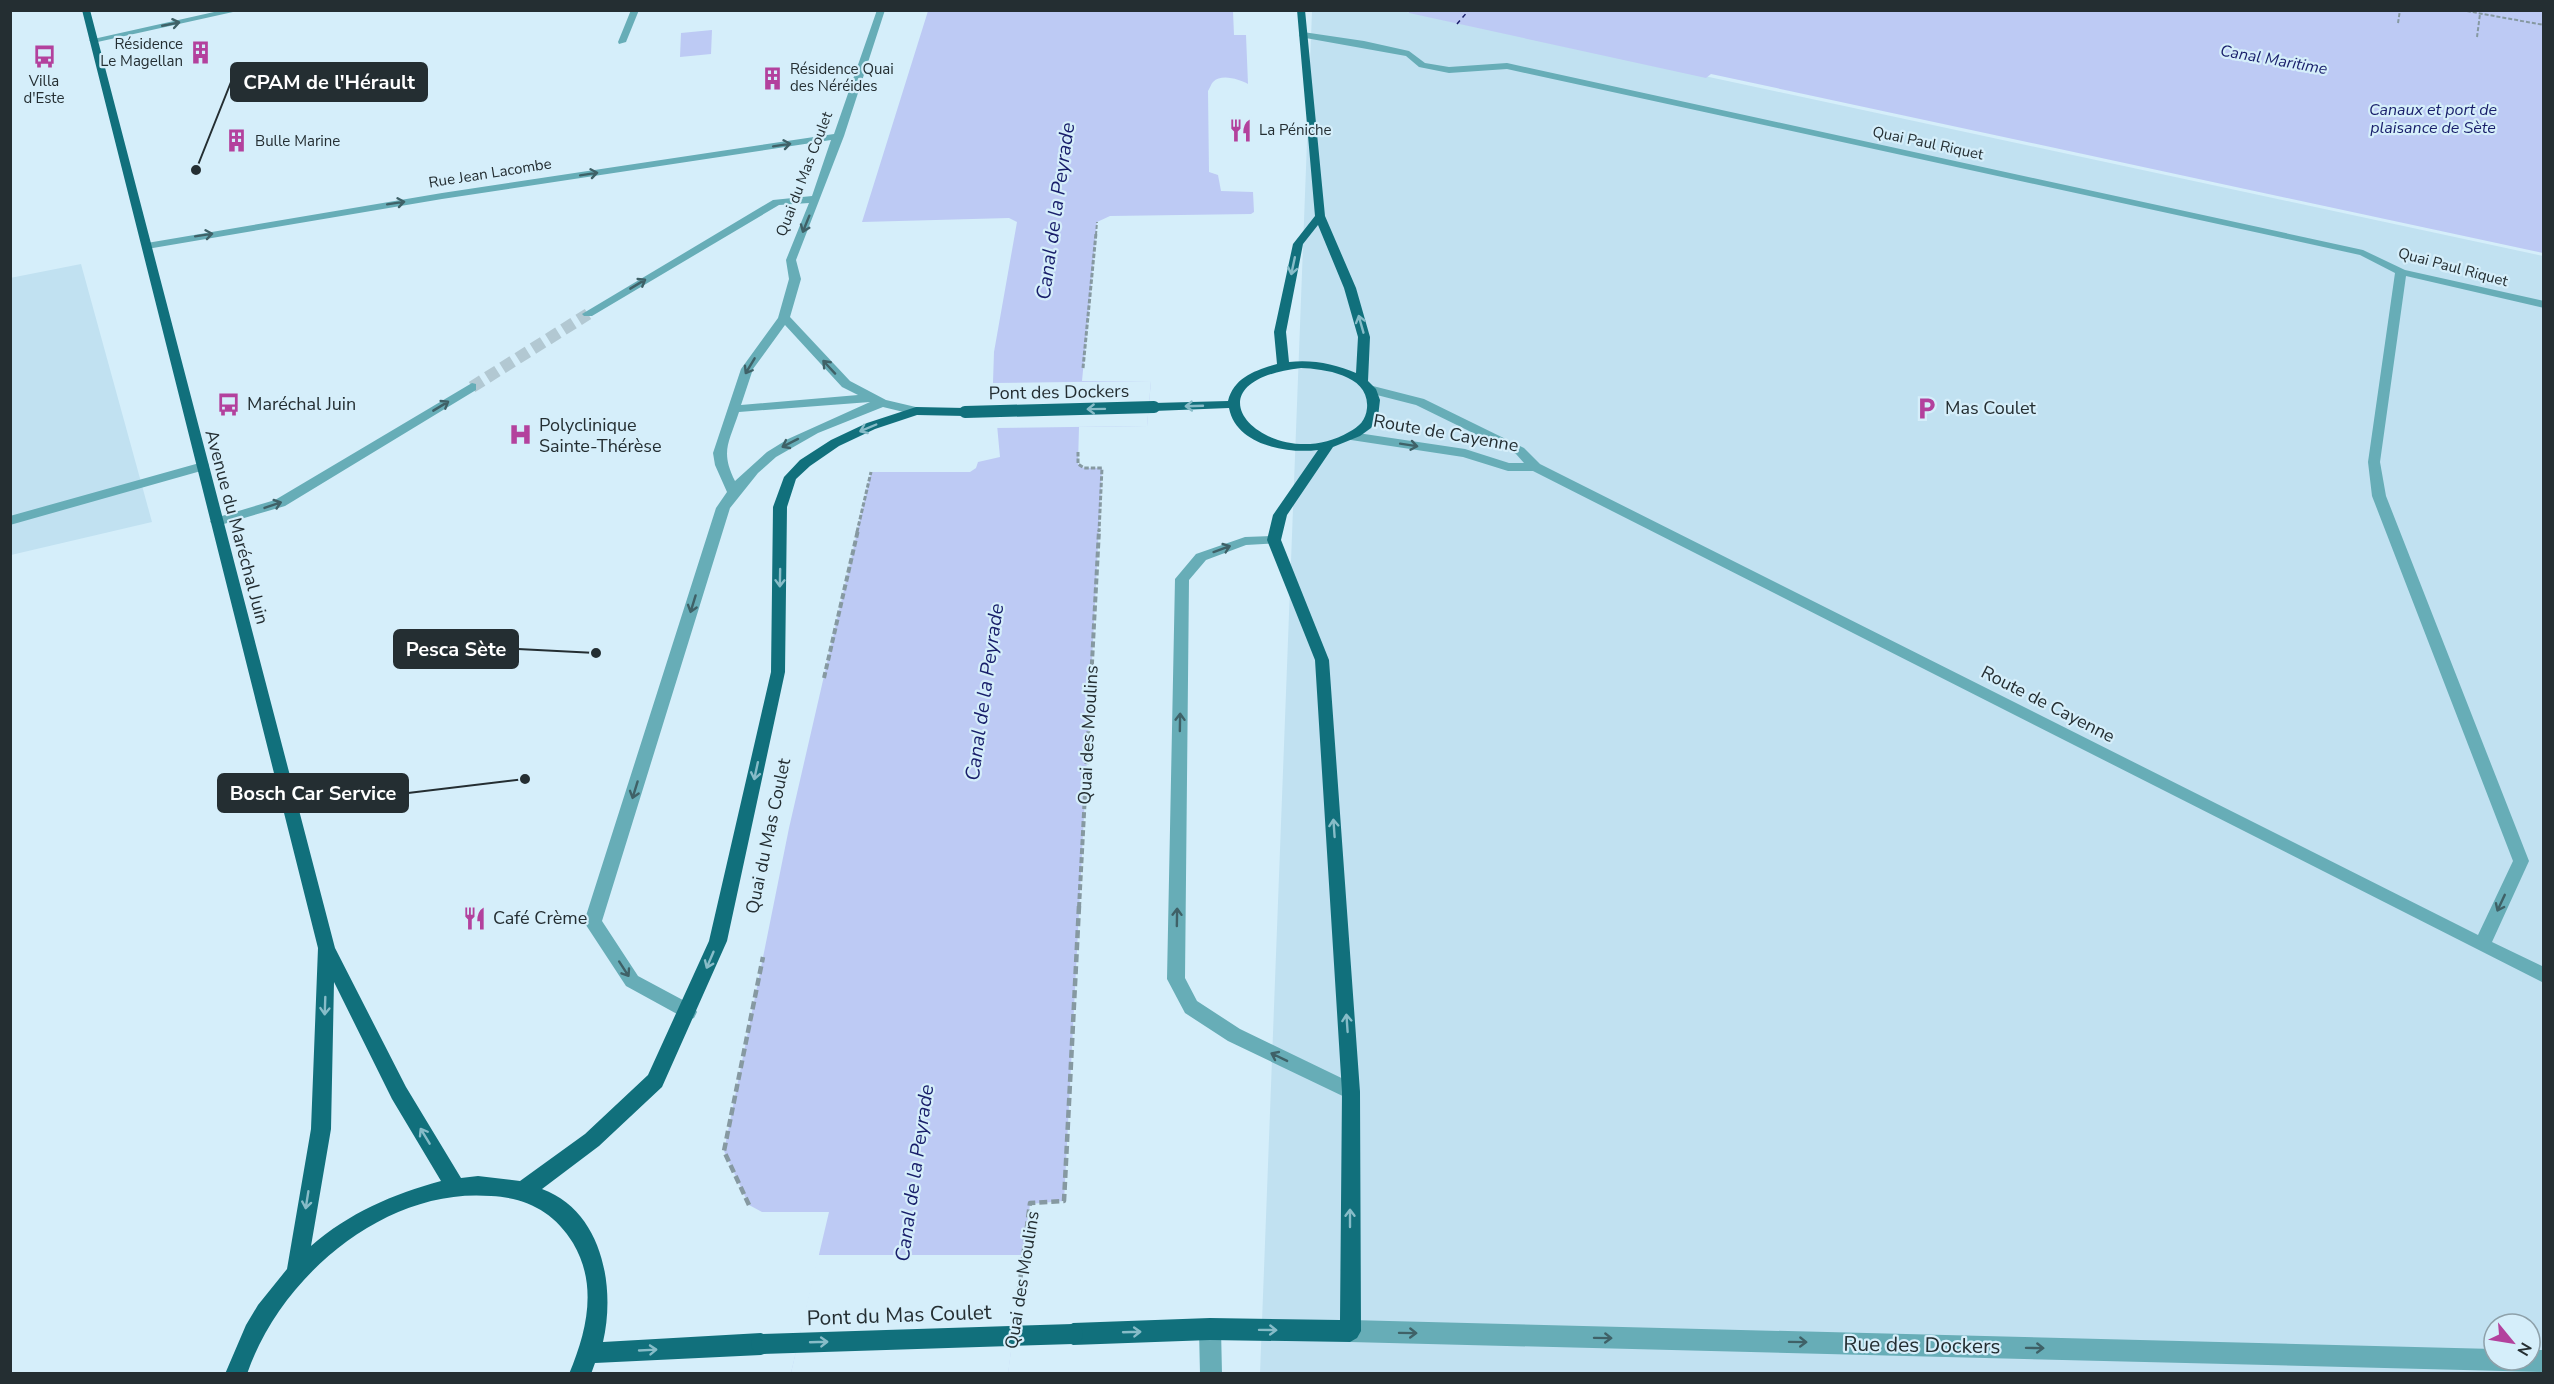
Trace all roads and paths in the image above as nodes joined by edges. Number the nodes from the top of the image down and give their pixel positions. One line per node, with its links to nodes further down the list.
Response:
1 (86, 10): 13 (main road, Avenue du Maréchal Juin)
2 (238, 10): 13 (street, one-way to 2)
3 (635, 10): 14 (street)
4 (882, 10): 15 (street, Quai du Mas Coulet)
5 (1301, 10): 11 (main road)
6 (2400, 10): 9 (path)
7 (2461, 10): 8 (path)
8 (2480, 14): 10 (path); 12 (path)
9 (2398, 23)
10 (2544, 25)
11 (1303, 35): 17 (main road); 20 (street, Quai Paul Riquet)
12 (2477, 37)
13 (93, 40): 19 (main road, Avenue du Maréchal Juin)
14 (622, 42)
15 (839, 136): 16 (street, Quai du Mas Coulet); 19 (street, Rue Jean Lacombe, one-way to 15)
16 (816, 199): 22 (street, one-way to 16); 23 (street, Quai du Mas Coulet, one-way to 23)
17 (1320, 216): 24 (main road, one-way to 24); 26 (main road, one-way to 17)
18 (1097, 222): 25 (path)
19 (147, 246): 36 (main road, Avenue du Maréchal Juin)
20 (2401, 272): 21 (street, Quai Paul Riquet); 44 (street, one-way to 44)
21 (2544, 305)
22 (588, 314)
23 (784, 318): 28 (street, Quai du Mas Coulet, one-way to 23); 30 (street, Quai du Mas Coulet, one-way to 30)
24 (1283, 365): 26 (main road); 29 (main road)
25 (1083, 370)
26 (1366, 385): 33 (main road); 37 (street, Route de Cayenne)
27 (472, 387): 41 (street, one-way to 27)
28 (877, 401): 30 (street); 31 (street, Quai du Mas Coulet); 39 (street, one-way to 39)
29 (1233, 404): 32 (main road, Pont des Dockers, one-way to 32, bridge); 34 (main road)
30 (734, 409): 39 (street, Quai du Mas Coulet)
31 (916, 411): 32 (main road, Quai du Mas Coulet); 48 (main road, Quai du Mas Coulet, one-way to 48)
32 (965, 412)
33 (1351, 436): 34 (main road); 37 (street, Route de Cayenne, one-way to 37)
34 (1329, 444): 42 (main road)
35 (1078, 446): 54 (path, Quai des Moulins)
36 (203, 466): 40 (street); 41 (main road, Avenue du Maréchal Juin)
37 (1535, 467): 44 (street, Route de Cayenne)
38 (871, 472): 43 (path)
39 (733, 490): 48 (street, one-way to 48)
40 (10, 521)
41 (217, 522): 45 (main road, Avenue du Maréchal Juin)
42 (1274, 540): 49 (main road, one-way to 42); 49 (street, one-way to 42)
43 (821, 689)
44 (2482, 945): 47 (street, Route de Cayenne)
45 (326, 948): 50 (main road, one-way to 45); 53 (main road, one-way to 53)
46 (763, 955): 52 (path)
47 (2544, 976)
48 (688, 1012): 51 (main road, Quai du Mas Coulet)
49 (1351, 1092): 56 (main road, one-way to 49)
50 (455, 1186): 51 (main road); 53 (main road)
51 (524, 1190): 57 (main road)
52 (749, 1205)
53 (296, 1274): 59 (main road)
54 (1019, 1291)
55 (1210, 1329): 56 (main road, one-way to 56); 57 (main road, Pont du Mas Coulet, one-way to 55, bridge); 61 (street)
56 (1350, 1331): 58 (street, Rue des Dockers, one-way to 58)
57 (590, 1353): 60 (main road)
58 (2482, 1360)
59 (236, 1374)
60 (580, 1374)
61 (1211, 1374)

